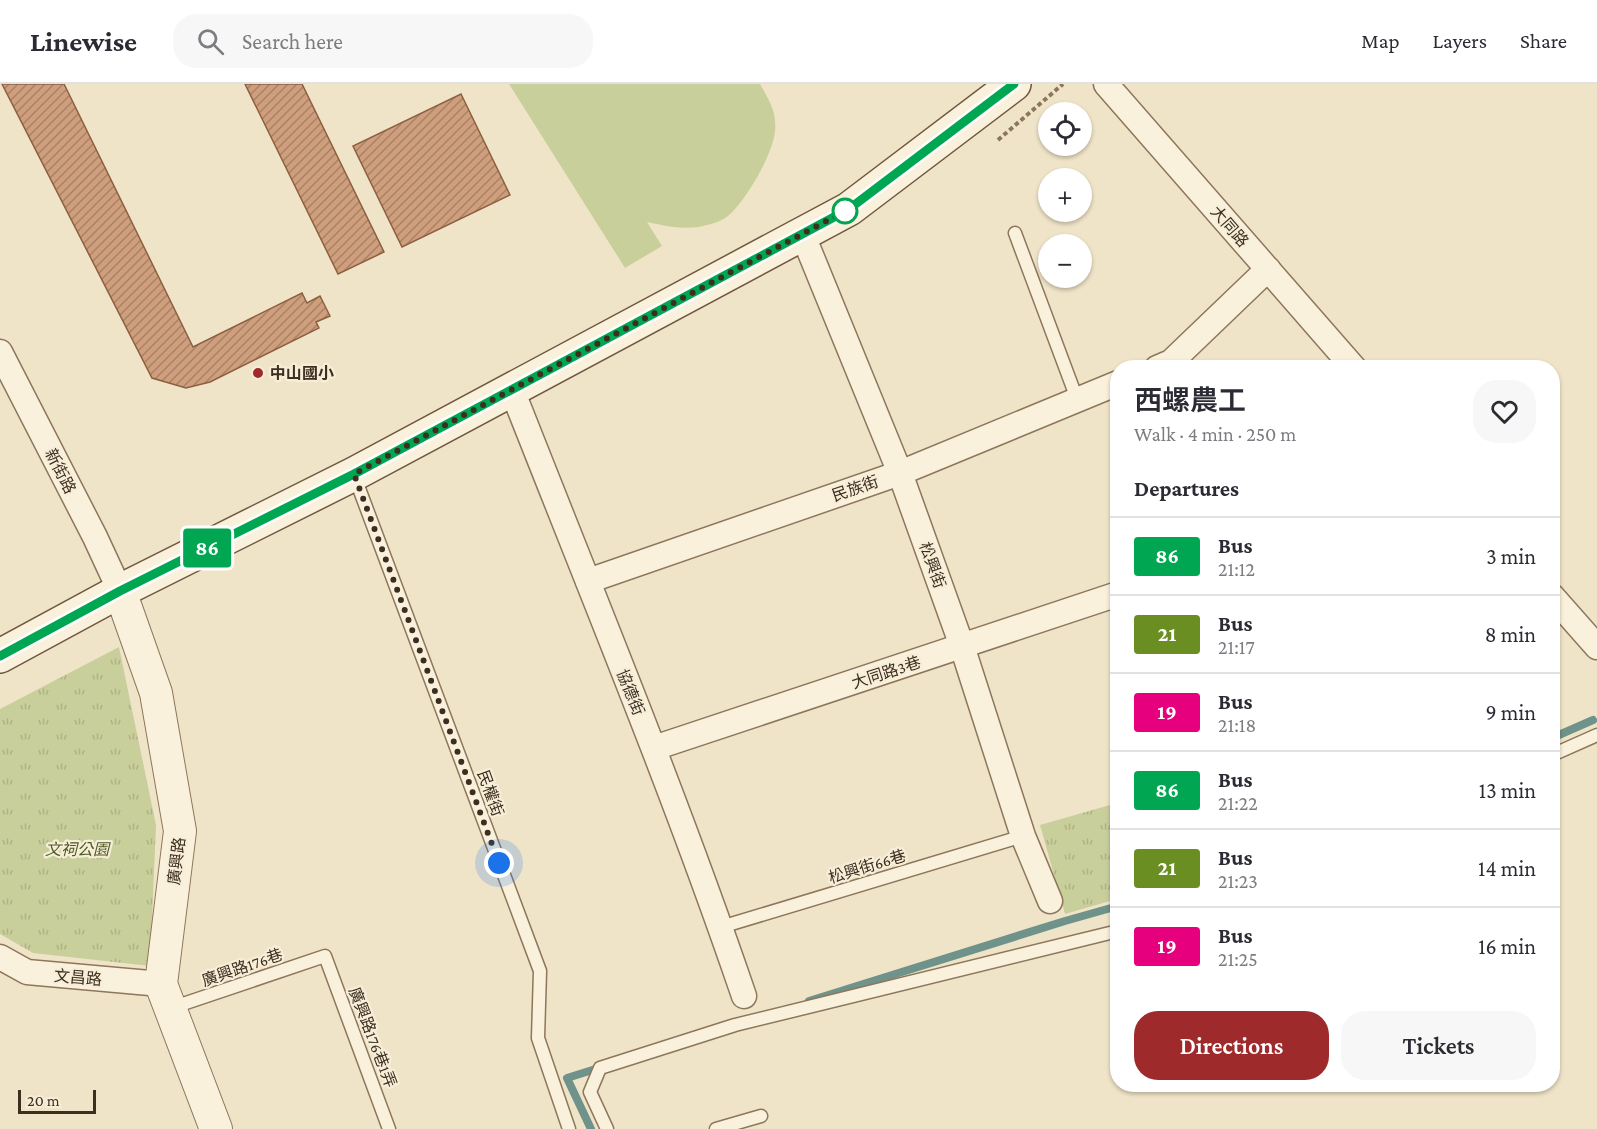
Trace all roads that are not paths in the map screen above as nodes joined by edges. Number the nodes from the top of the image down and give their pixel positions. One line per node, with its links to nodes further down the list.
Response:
1 (1014, 84): 3 (main road)
2 (1106, 84): 5 (street, 大同路)
3 (802, 233): 10 (main road); 12 (street, 松興街)
4 (1015, 233): 11 (lane)
5 (1268, 269): 7 (street); 8 (street, 大同路)
6 (0, 352): 15 (street, 新街路)
7 (1173, 360)
8 (1347, 360)
9 (1110, 386): 11 (street, 民族街)
10 (512, 390): 13 (main road); 14 (street, 協德街)
11 (1077, 399): 12 (street, 民族街)
12 (900, 473): 14 (street, 民族街); 18 (street, 松興街)
13 (354, 474): 15 (main road); 35 (lane, 民權街)
14 (588, 581): 22 (street, 協德街)
15 (120, 591): 20 (main road); 30 (street, 廣興路)
16 (1110, 597): 18 (street, 大同路3巷)
17 (1560, 610): 19 (street)
18 (963, 646): 22 (street, 大同路3巷); 24 (street, 松興街)
19 (1597, 647)
20 (5, 650)
21 (1597, 735): 23 (lane)
22 (654, 748): 26 (street, 協德街)
23 (1560, 751)
24 (1023, 836): 25 (street, 松興街); 26 (lane, 松興街66巷)
25 (1050, 901)
26 (720, 927): 31 (street, 協德街)
27 (1110, 933): 36 (lane)
28 (325, 956): 30 (lane, 廣興路176巷); 34 (lane, 廣興路176巷1弄)
29 (0, 957): 30 (street, 文昌路)
30 (165, 996): 33 (street, 廣興路)
31 (744, 996)
32 (761, 1116): 37 (lane)
33 (216, 1129)
34 (389, 1129)
35 (569, 1129)
36 (607, 1129)
37 (716, 1129)

